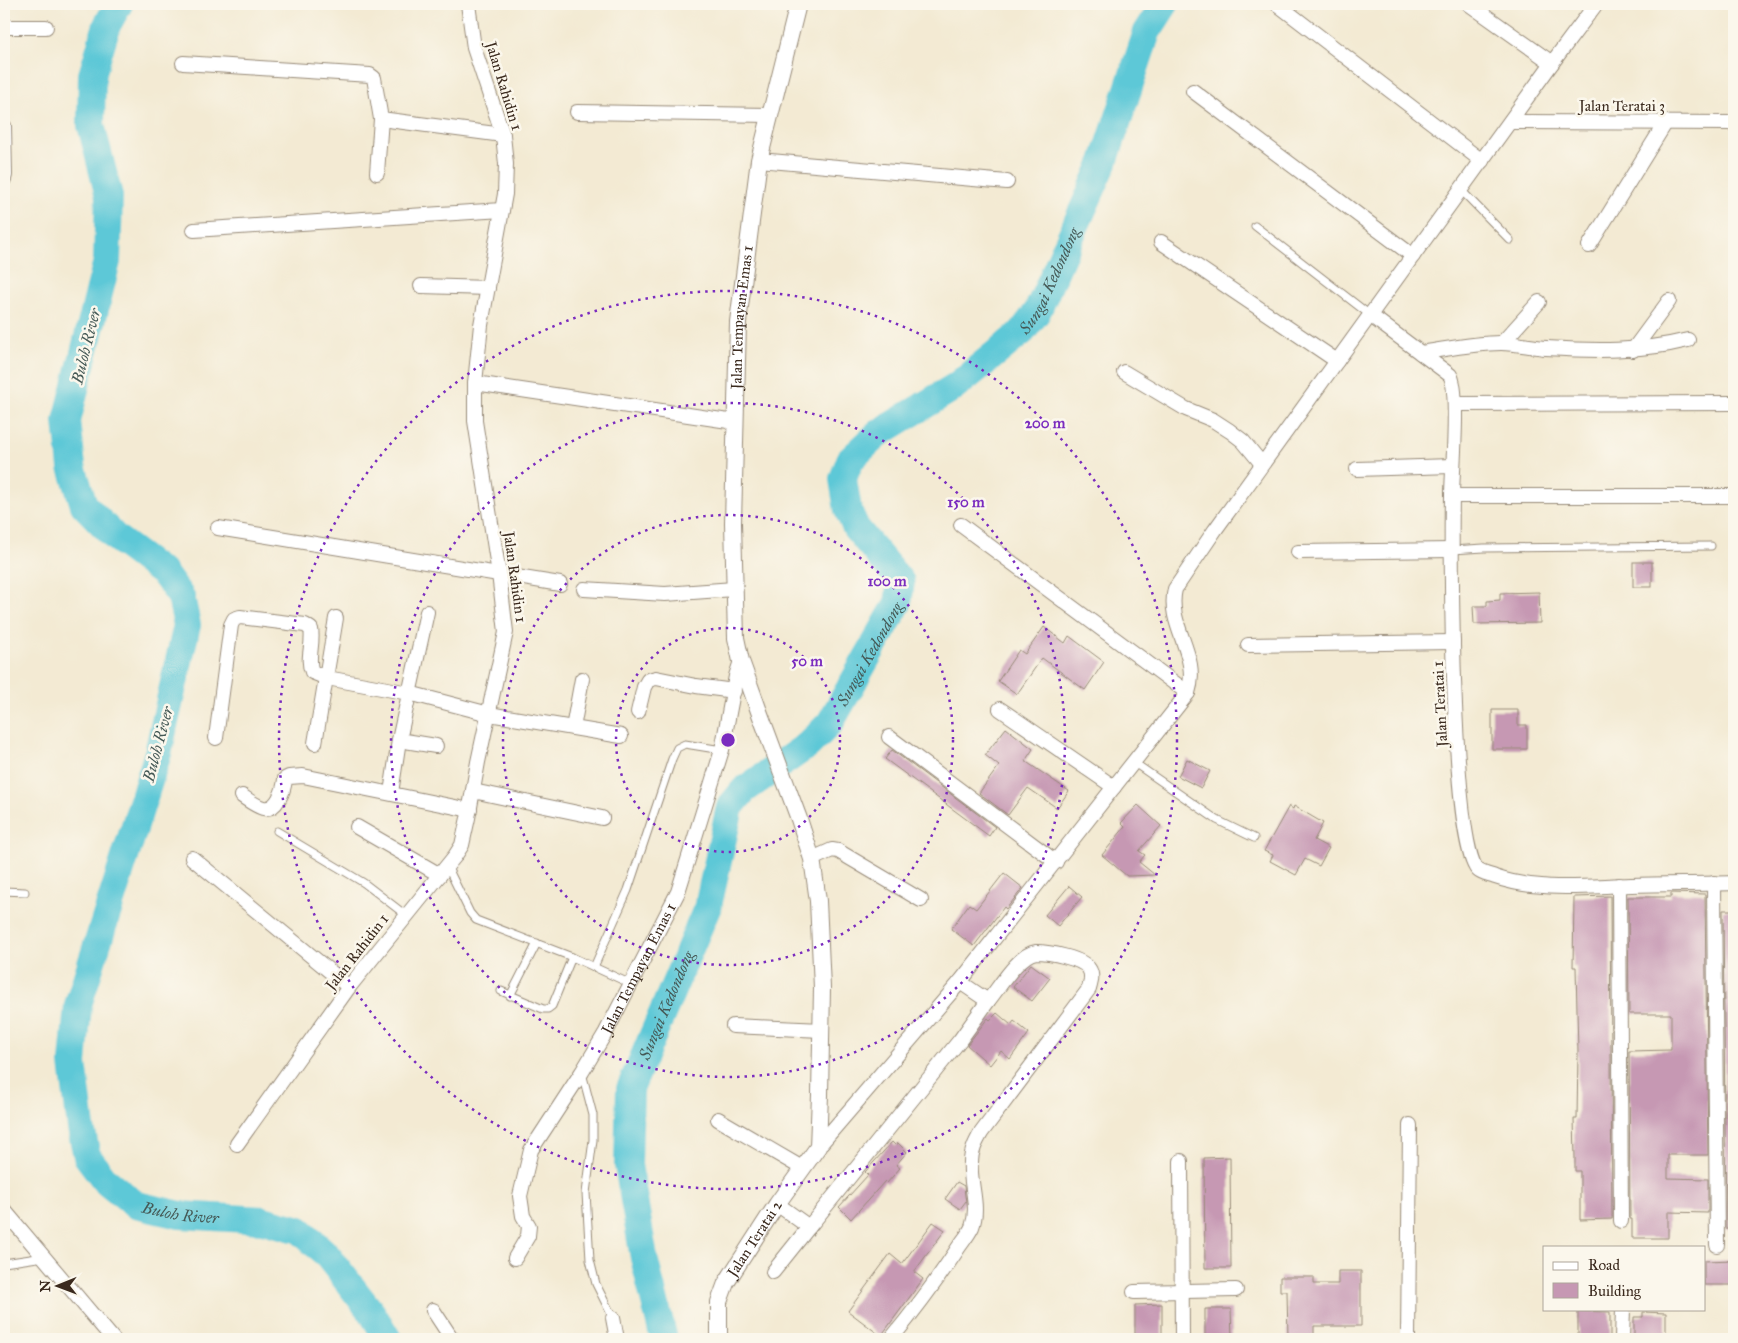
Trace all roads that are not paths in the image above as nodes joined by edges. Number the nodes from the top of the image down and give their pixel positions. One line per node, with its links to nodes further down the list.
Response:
1 (468, 4): 18 (street, Jalan Rahidin 1)
2 (798, 4): 12 (street, Jalan Tempayan Emas 1)
3 (1277, 4): 20 (street)
4 (1469, 4): 9 (street)
5 (1596, 4): 9 (street)
6 (4, 27): 7 (street)
7 (46, 27)
8 (183, 63): 13 (street)
9 (1552, 63): 14 (street)
10 (1192, 91): 31 (street)
11 (576, 112): 12 (street)
12 (770, 115): 19 (street, Jalan Tempayan Emas 1)
13 (382, 119): 18 (street); 21 (street)
14 (1510, 122): 15 (street, Jalan Teratai 3); 20 (street)
15 (1666, 122): 16 (street, Jalan Teratai 3); 30 (street)
16 (1734, 123)
17 (4, 126): 22 (street)
18 (503, 135): 25 (street, Jalan Rahidin 1)
19 (759, 160): 23 (street); 46 (street, Jalan Tempayan Emas 1)
20 (1482, 161): 24 (street)
21 (377, 173)
22 (4, 179)
23 (1007, 182)
24 (1461, 190): 28 (lane); 31 (street)
25 (502, 210): 27 (street); 33 (street, Jalan Rahidin 1)
26 (1255, 226): 36 (lane)
27 (194, 230)
28 (1510, 240)
29 (1161, 242): 41 (street)
30 (1589, 246)
31 (1413, 256): 36 (street)
32 (421, 286): 33 (street)
33 (488, 288): 43 (street, Jalan Rahidin 1)
34 (1668, 301): 39 (street)
35 (1539, 302): 38 (street)
36 (1370, 315): 40 (street, Jalan Teratai 1); 41 (street)
37 (1688, 340): 39 (street)
38 (1502, 343): 39 (street); 40 (street)
39 (1633, 350)
40 (1421, 353): 45 (street, Jalan Teratai 1)
41 (1337, 361): 47 (street)
42 (1124, 372): 47 (street)
43 (475, 383): 46 (street); 57 (street, Jalan Rahidin 1)
44 (1734, 403): 45 (street)
45 (1455, 404): 48 (street, Jalan Teratai 1)
46 (735, 422): 59 (street, Jalan Tempayan Emas 1)
47 (1262, 464): 70 (street)
48 (1452, 466): 49 (street); 50 (street, Jalan Teratai 1)
49 (1357, 469)
50 (1452, 496): 51 (street); 55 (street, Jalan Teratai 1)
51 (1734, 496)
52 (962, 526): 70 (street)
53 (218, 528): 57 (street)
54 (1710, 546): 55 (lane)
55 (1452, 550): 56 (street); 63 (street, Jalan Teratai 1)
56 (1298, 552)
57 (499, 574): 58 (street); 73 (street, Jalan Rahidin 1)
58 (560, 584)
59 (734, 589): 60 (street); 65 (street, Jalan Tempayan Emas 1)
60 (584, 590)
61 (427, 612): 69 (street)
62 (336, 618): 66 (street)
63 (1453, 642): 64 (street); 98 (street, Jalan Teratai 1)
64 (1248, 645)
65 (741, 661): 68 (street, Jalan Tempayan Emas 1); 93 (street, Jalan Tempayan Emas 1)
66 (327, 678): 69 (street); 77 (street); 79 (street)
67 (582, 679): 74 (street)
68 (734, 691): 72 (street); 81 (street, Jalan Tempayan Emas 1)
69 (409, 693): 73 (street); 78 (street)
70 (1188, 693): 82 (street)
71 (1000, 709): 83 (street)
72 (638, 712)
73 (489, 714): 74 (street); 84 (street, Jalan Rahidin 1)
74 (573, 728): 75 (street)
75 (621, 736)
76 (889, 737): 94 (street)
77 (216, 738)
78 (399, 740): 80 (street); 85 (street)
79 (315, 743)
80 (436, 746)
81 (722, 750): 105 (lane); 107 (street, Jalan Tempayan Emas 1)
82 (1132, 762): 83 (street); 91 (lane)
83 (1114, 787): 94 (street)
84 (473, 791): 87 (street, Jalan Rahidin 1); 88 (street)
85 (391, 793): 86 (street); 87 (street)
86 (242, 796)
87 (470, 810): 95 (street, Jalan Rahidin 1)
88 (602, 818)
89 (357, 827): 95 (street)
90 (277, 832): 102 (lane)
91 (1254, 838)
92 (192, 858): 108 (street)
93 (812, 859): 101 (street); 113 (street, Jalan Tempayan Emas 1)
94 (1056, 862): 106 (street)
95 (443, 870): 102 (street, Jalan Rahidin 1); 103 (lane)
96 (1714, 883): 97 (street, Jalan Teratai 1); 98 (street, Jalan Teratai 1); 125 (street)
97 (1734, 883)
98 (1619, 885): 123 (street)
99 (4, 891): 100 (lane)
100 (25, 892)
101 (921, 900)
102 (406, 916): 108 (street, Jalan Rahidin 1)
103 (537, 944): 104 (lane); 110 (lane)
104 (572, 957): 105 (lane); 110 (lane)
105 (594, 967): 107 (lane)
106 (960, 982): 111 (street); 118 (street)
107 (631, 984): 114 (street, Jalan Tempayan Emas 1)
108 (349, 988): 117 (street, Jalan Rahidin 1)
109 (501, 991): 110 (lane)
110 (510, 996)
111 (988, 1001): 124 (street); 140 (street)
112 (733, 1026): 113 (street)
113 (822, 1030): 118 (street, Jalan Tempayan Emas 1)
114 (582, 1072): 127 (street, Jalan Tempayan Emas 1); 135 (lane)
115 (718, 1119): 120 (street)
116 (1410, 1125): 142 (street)
117 (237, 1144)
118 (818, 1147): 120 (street, Jalan Teratai 2)
119 (1181, 1161): 131 (street)
120 (802, 1168): 121 (street, Jalan Teratai 2)
121 (777, 1204): 124 (street); 139 (street, Jalan Teratai 2)
122 (4, 1210): 126 (street)
123 (1621, 1221)
124 (809, 1227): 129 (street)
125 (1717, 1245)
126 (44, 1257): 128 (lane); 136 (street)
127 (515, 1258)
128 (4, 1263)
129 (773, 1272)
130 (1236, 1290): 131 (street)
131 (1182, 1291): 132 (street); 141 (street)
132 (1134, 1292)
133 (433, 1310): 137 (street)
134 (1623, 1310): 143 (street)
135 (614, 1318): 138 (street)
136 (113, 1339)
137 (452, 1339)
138 (617, 1339)
139 (719, 1339)
140 (891, 1339)
141 (1182, 1339)
142 (1408, 1339)
143 (1622, 1339)

